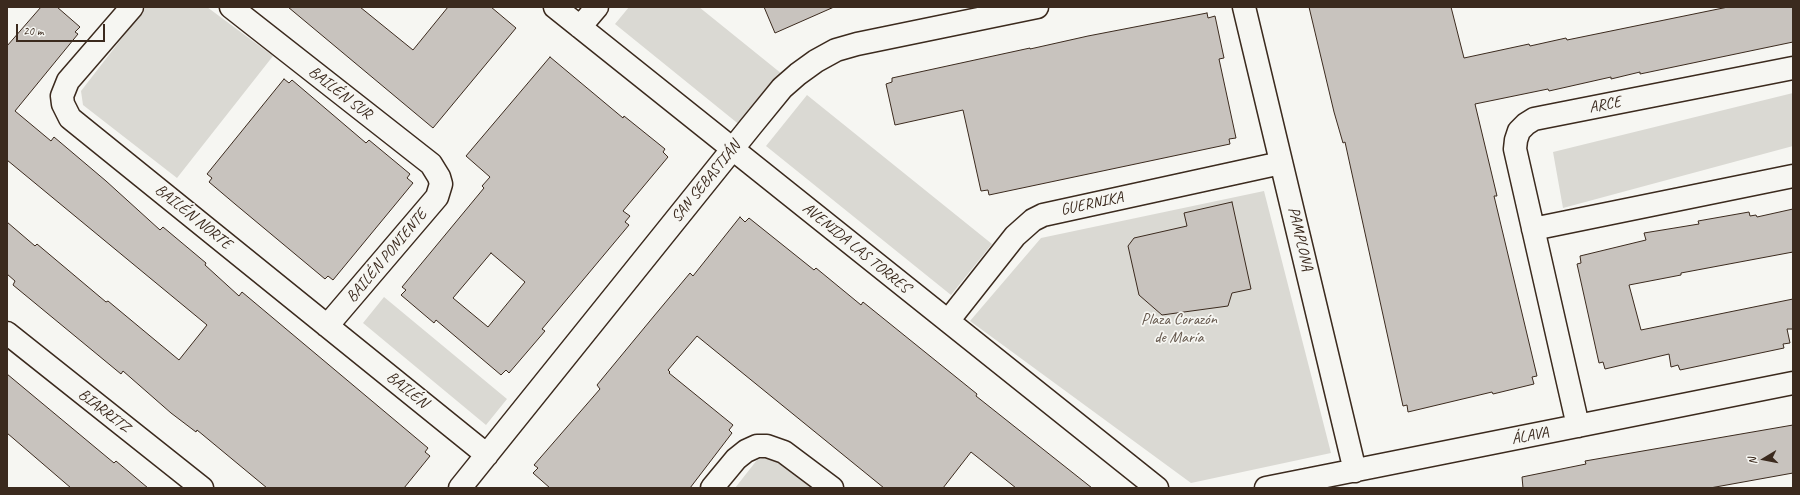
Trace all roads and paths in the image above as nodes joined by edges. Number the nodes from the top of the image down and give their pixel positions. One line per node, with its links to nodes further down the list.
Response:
1 (132, 7): 15 (street, BAILÉN NORTE)
2 (231, 7): 12 (street, BAILÉN SUR)
3 (555, 7): 7 (street, AVENIDA LAS TORRES)
4 (597, 7): 7 (street)
5 (1037, 7): 9 (street, SAN SEBASTIÁN)
6 (1244, 7): 10 (street, PAMPLONA)
7 (580, 27): 9 (street, AVENIDA LAS TORRES)
8 (1793, 68): 13 (street, ARCE)
9 (732, 149): 14 (street, AVENIDA LAS TORRES); 19 (street, SAN SEBASTIÁN)
10 (1281, 163): 14 (street, GUERNIKA); 20 (street, PAMPLONA)
11 (1793, 176): 13 (street)
12 (441, 184): 15 (street, BAILÉN PONIENTE)
13 (1533, 229): 18 (street, ARCE)
14 (948, 321): 25 (street, AVENIDA LAS TORRES)
15 (327, 326): 19 (street, BAILÉN)
16 (7, 333): 21 (street, BIARRITZ)
17 (1793, 383): 18 (street, ÁLAVA)
18 (1578, 426): 20 (street, ÁLAVA)
19 (487, 455): 22 (street, SAN SEBASTIÁN)
20 (1355, 470): 26 (street, ÁLAVA)
21 (202, 488)
22 (460, 488)
23 (712, 488): 24 (street)
24 (832, 488)
25 (1157, 488)
26 (1266, 488)

